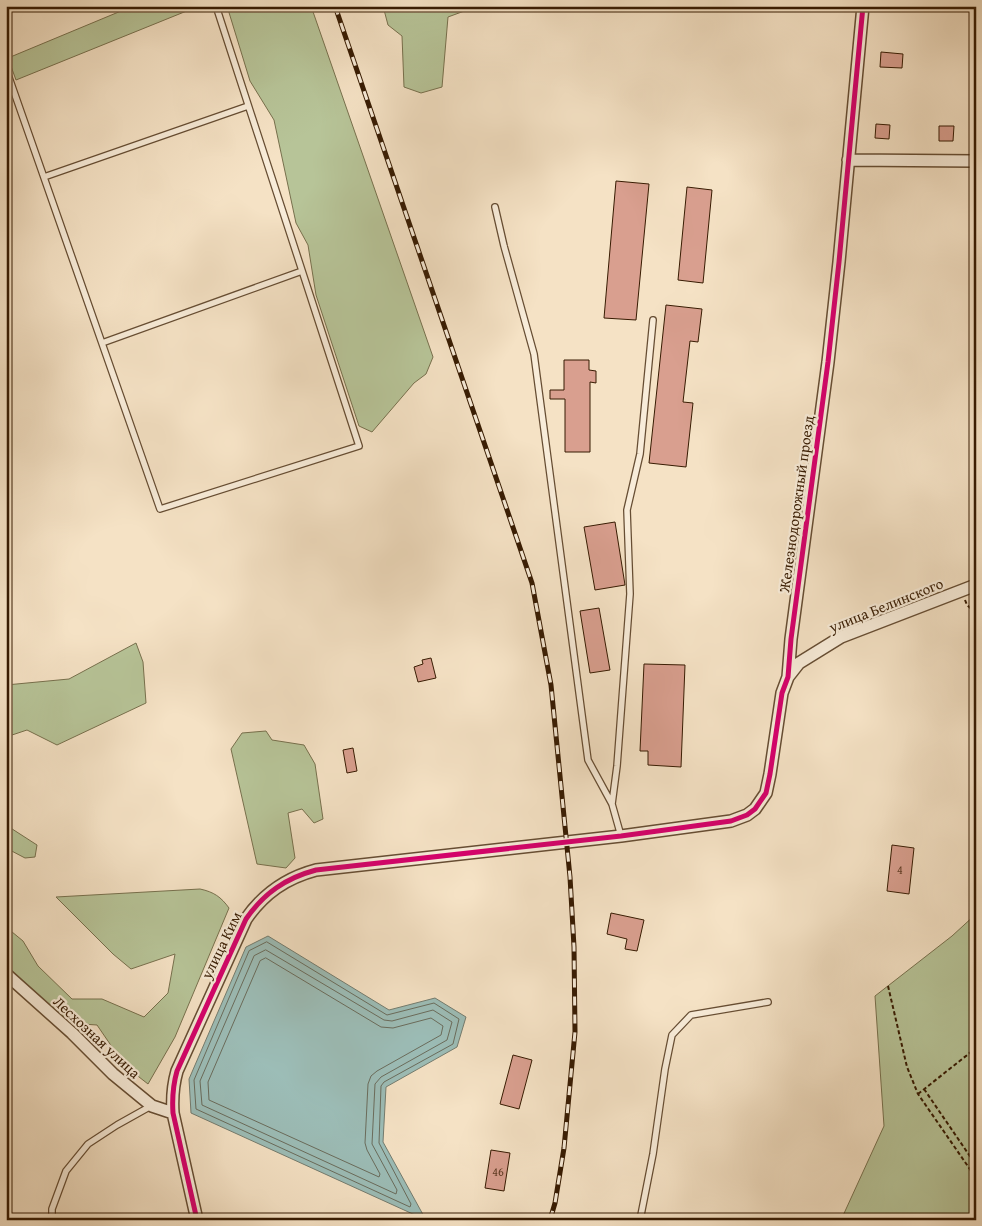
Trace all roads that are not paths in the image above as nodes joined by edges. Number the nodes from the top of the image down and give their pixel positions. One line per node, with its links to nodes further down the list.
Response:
1 (216, 6): 4 (lane)
2 (863, 6): 5 (street, Железнодорожный проезд)
3 (6, 69): 7 (lane)
4 (248, 106): 7 (lane); 9 (lane)
5 (848, 160): 6 (street); 13 (street, Железнодорожный проезд)
6 (976, 161)
7 (44, 177): 11 (lane)
8 (495, 207): 14 (lane)
9 (302, 271): 11 (lane); 11 (lane)
10 (654, 320): 14 (lane)
11 (102, 343)
12 (976, 585): 13 (street, улица Белинского)
13 (788, 677): 15 (street, Железнодорожный проезд)
14 (612, 804): 15 (lane)
15 (621, 836): 16 (street, Железнодорожный проезд)
16 (567, 843): 20 (street, улица Ким)
17 (6, 974): 19 (street, Лесхозная улица)
18 (768, 1002): 23 (lane)
19 (152, 1106): 20 (street, Лесхозная улица); 21 (lane)
20 (173, 1113): 22 (street, улица Ким)
21 (52, 1220)
22 (196, 1220)
23 (640, 1220)

